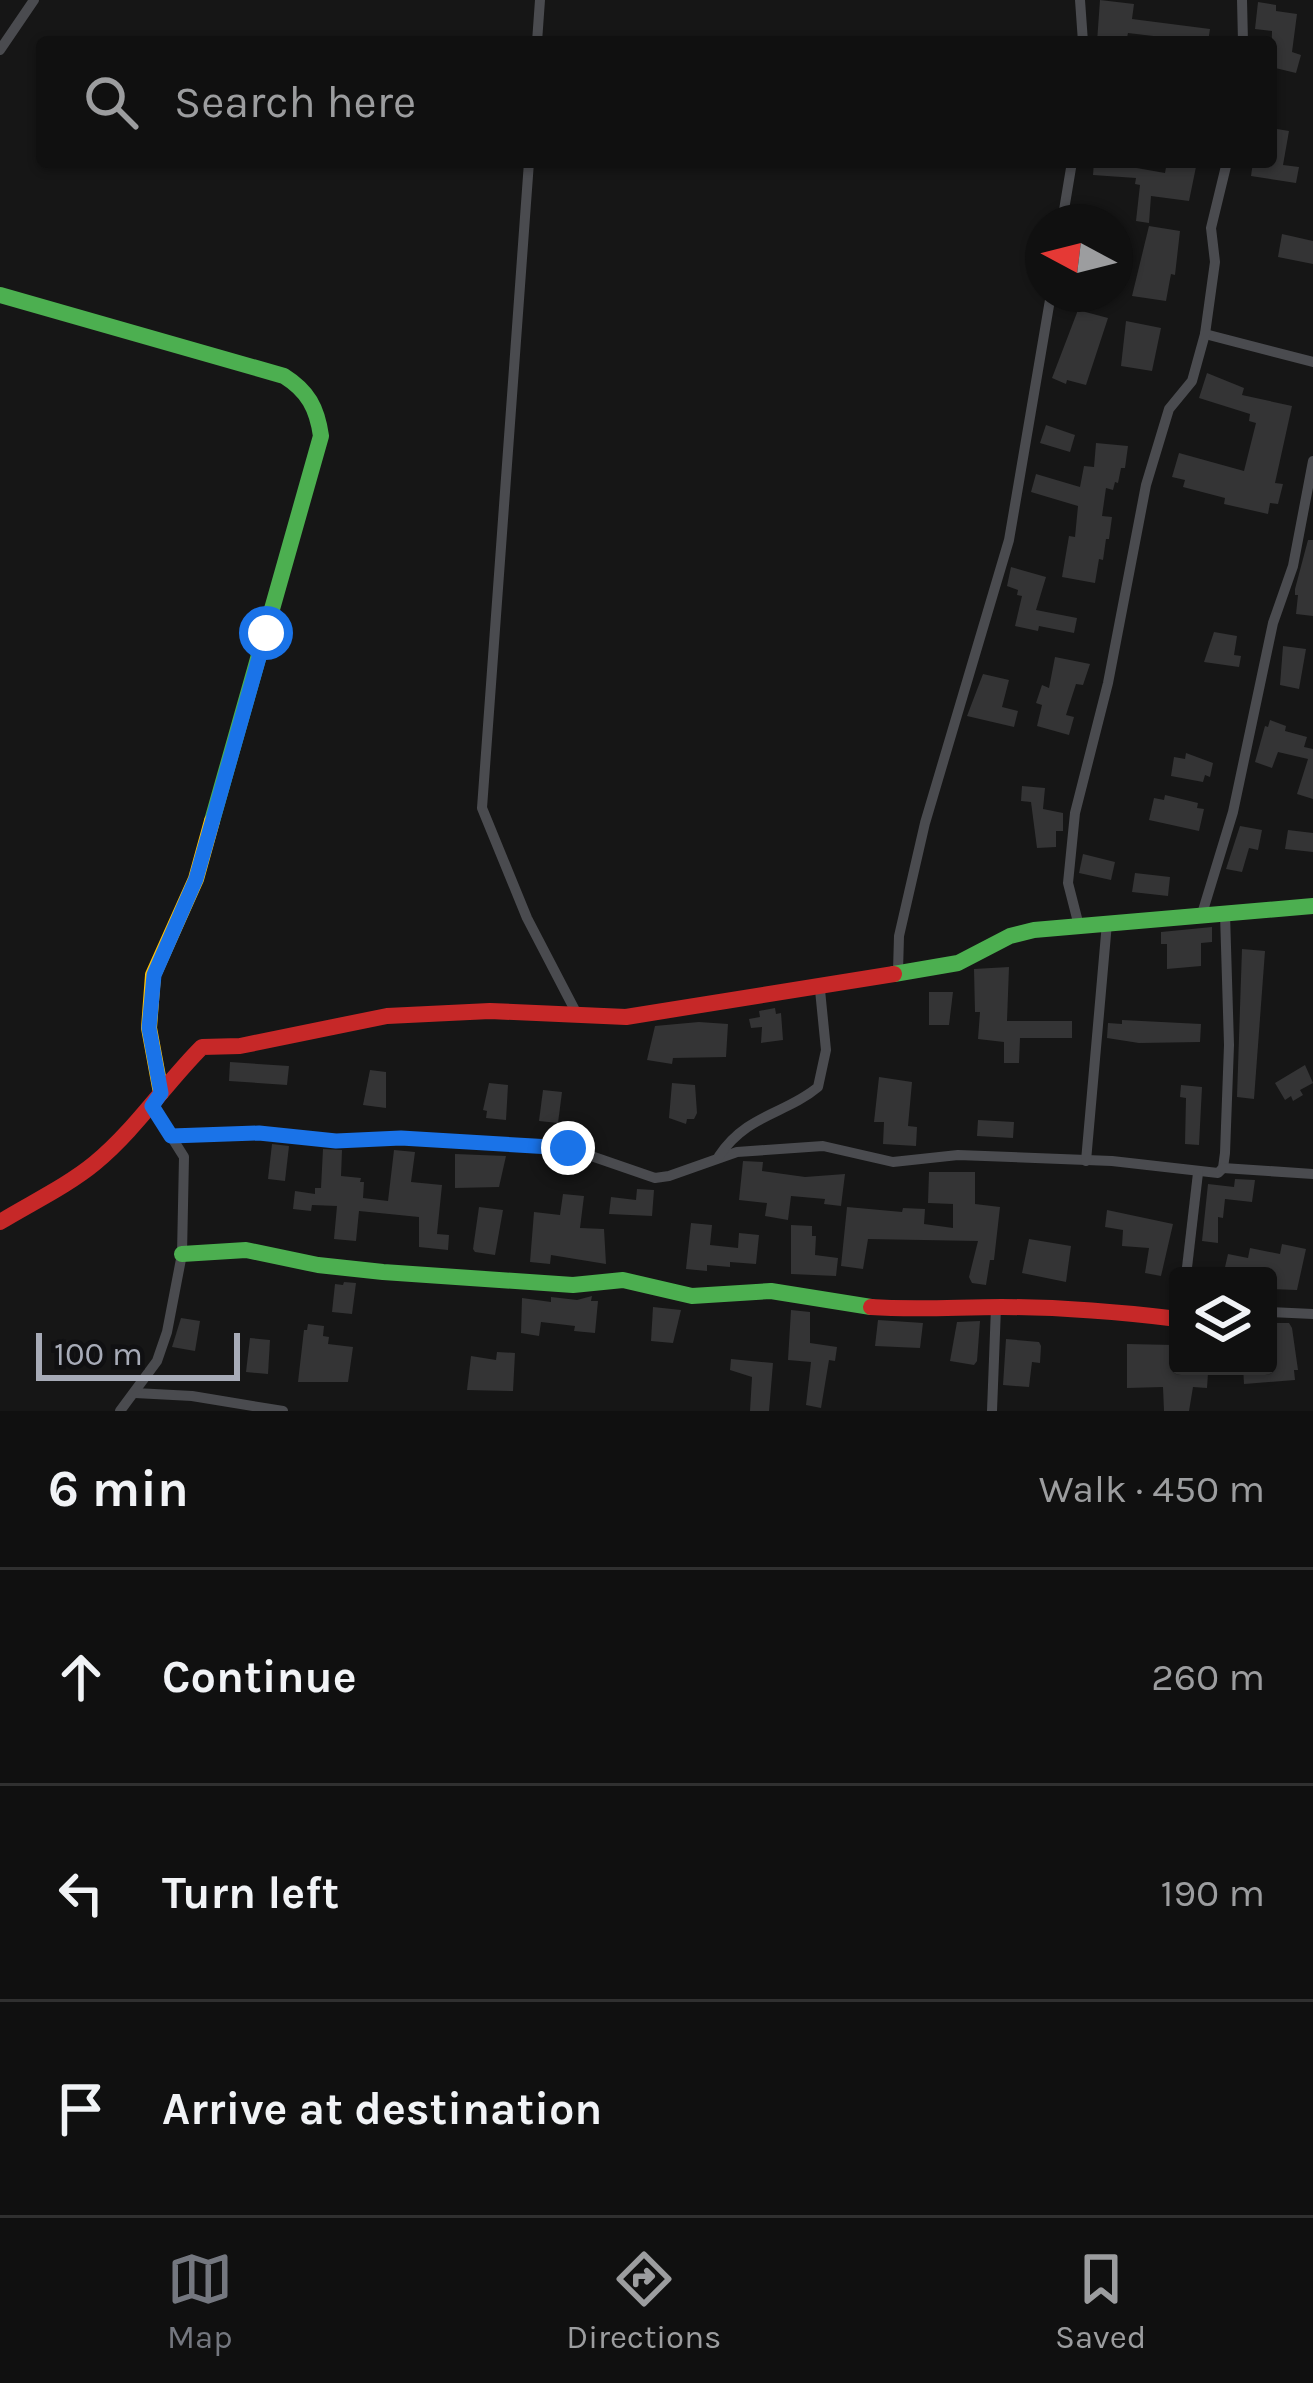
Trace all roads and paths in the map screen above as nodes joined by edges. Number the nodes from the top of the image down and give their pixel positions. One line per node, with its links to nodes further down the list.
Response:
1 (34, 0): 8 (street)
2 (540, 0): 5 (street)
3 (1080, 0): 6 (street)
4 (1242, 0): 7 (street)
5 (537, 36)
6 (1083, 36)
7 (1243, 36)
8 (0, 50)
9 (529, 168): 25 (street)
10 (1071, 168): 12 (street)
11 (1226, 168): 15 (street)
12 (1066, 204)
13 (0, 295): 26 (street)
14 (1048, 312): 23 (street)
15 (1205, 334): 16 (street); 22 (street)
16 (1313, 362)
17 (1313, 461): 20 (street)
18 (1313, 906): 19 (street)
19 (1225, 914): 20 (street); 30 (street)
20 (1201, 917): 21 (street)
21 (1107, 923): 22 (street); 29 (street)
22 (1079, 926): 23 (street)
23 (898, 970): 24 (street)
24 (820, 990): 25 (street); 28 (street)
25 (578, 1016): 26 (street)
26 (157, 1100): 27 (street); 33 (street)
27 (171, 1136): 28 (street); 34 (street)
28 (719, 1156): 29 (street)
29 (1085, 1161): 31 (street)
30 (1223, 1168): 31 (street); 32 (street)
31 (1198, 1173): 35 (street)
32 (1313, 1174)
33 (0, 1222)
34 (182, 1254): 36 (street); 40 (street)
35 (1187, 1267)
36 (996, 1307): 39 (street); 43 (street)
37 (1277, 1312): 38 (street)
38 (1313, 1314)
39 (1169, 1318)
40 (135, 1393): 41 (street); 42 (street)
41 (120, 1411)
42 (283, 1411)
43 (992, 1411)

